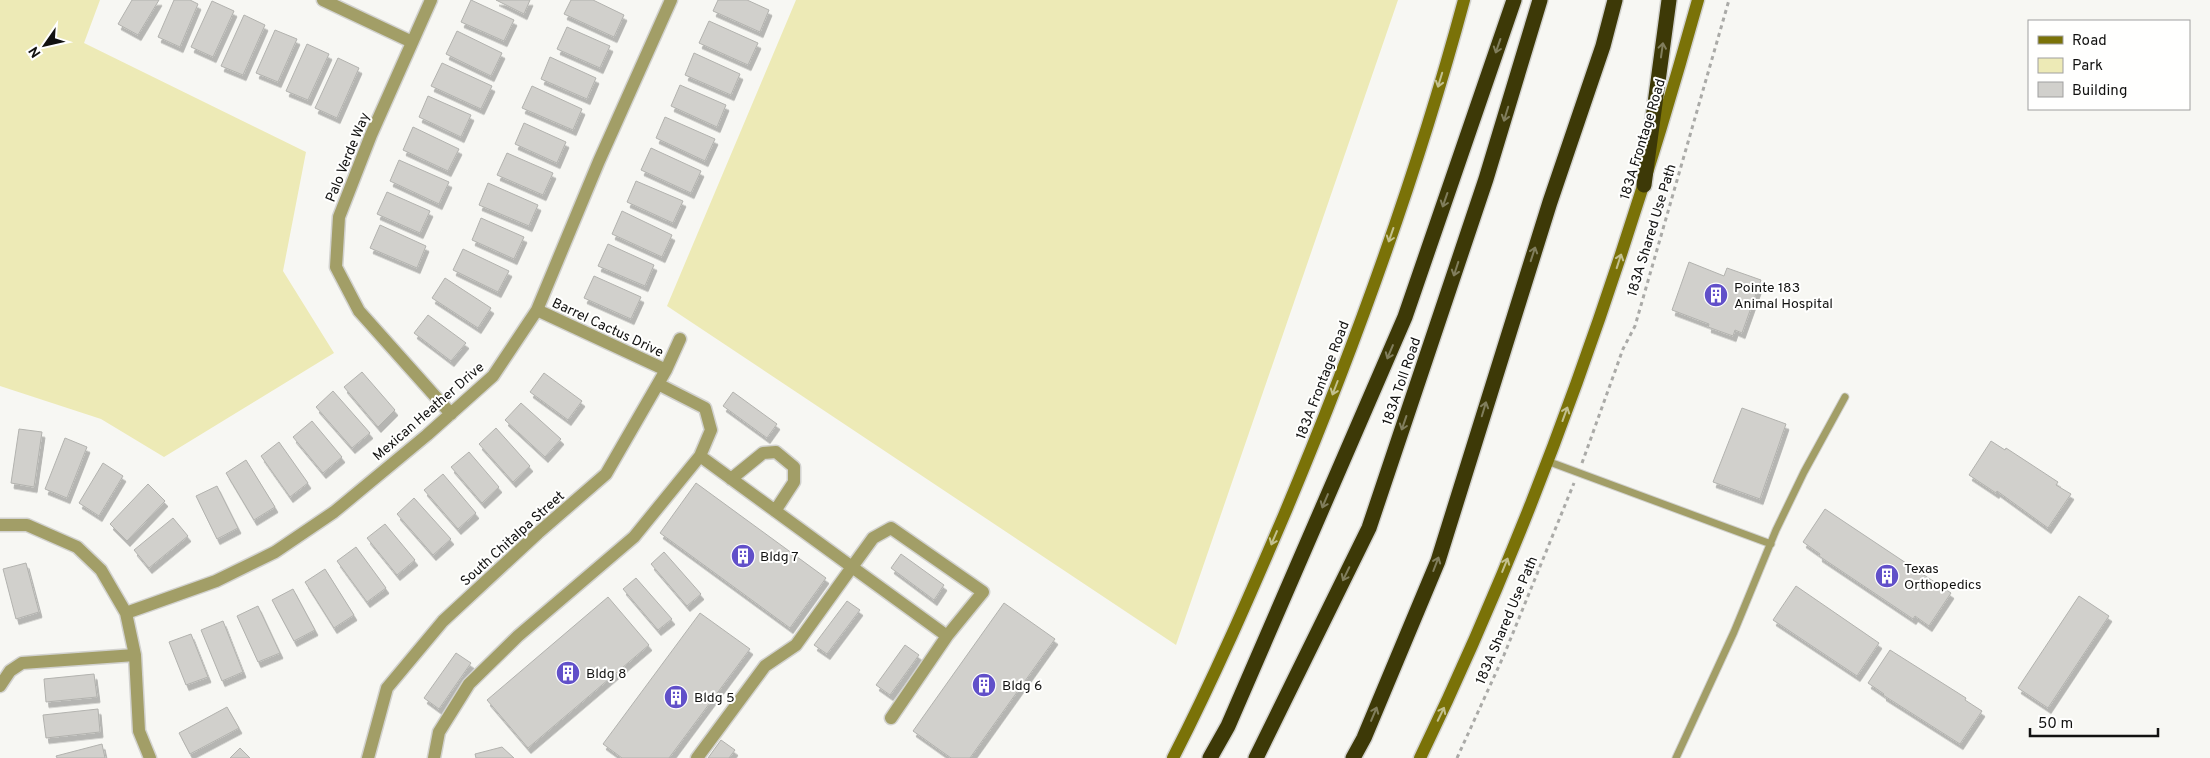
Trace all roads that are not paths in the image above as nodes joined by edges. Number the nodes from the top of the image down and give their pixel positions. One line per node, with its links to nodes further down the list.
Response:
1 (323, 0): 10 (street)
2 (431, 0): 10 (street, Palo Verde Way)
3 (671, 0): 12 (street, Mexican Heather Drive)
4 (1464, 0): 34 (main road, 183A Frontage Road, one-way to 34)
5 (1514, 0): 35 (highway, one-way to 35)
6 (1540, 0): 36 (highway, 183A Toll Road, one-way to 36)
7 (1615, 0): 37 (highway, one-way to 7)
8 (1669, 0): 11 (highway, one-way to 8)
9 (1698, 0): 11 (main road, 183A Frontage Road)
10 (412, 42): 17 (street, Palo Verde Way)
11 (1644, 185): 19 (main road, 183A Frontage Road, one-way to 11)
12 (537, 310): 14 (street, Barrel Cactus Drive); 17 (street, Mexican Heather Drive)
13 (680, 339): 14 (street, South Chitalpa Street)
14 (666, 370): 15 (street, South Chitalpa Street)
15 (658, 384): 18 (street); 31 (street, South Chitalpa Street)
16 (1845, 397): 23 (lane)
17 (451, 414): 25 (street, Mexican Heather Drive)
18 (700, 456): 20 (street); 32 (street)
19 (1547, 461): 23 (lane); 38 (main road, 183A Frontage Road, one-way to 19)
20 (731, 479): 21 (street); 21 (street)
21 (775, 511): 24 (street)
22 (0, 525): 25 (street)
23 (1771, 544): 39 (lane)
24 (852, 567): 26 (street); 26 (street); 33 (street)
25 (126, 612): 27 (street)
26 (947, 636): 29 (street)
27 (135, 655): 28 (street); 30 (street)
28 (0, 686)
29 (891, 718)
30 (150, 758)
31 (368, 758)
32 (434, 758)
33 (696, 758)
34 (1173, 758)
35 (1210, 758)
36 (1256, 758)
37 (1353, 758)
38 (1420, 758)
39 (1676, 758)

